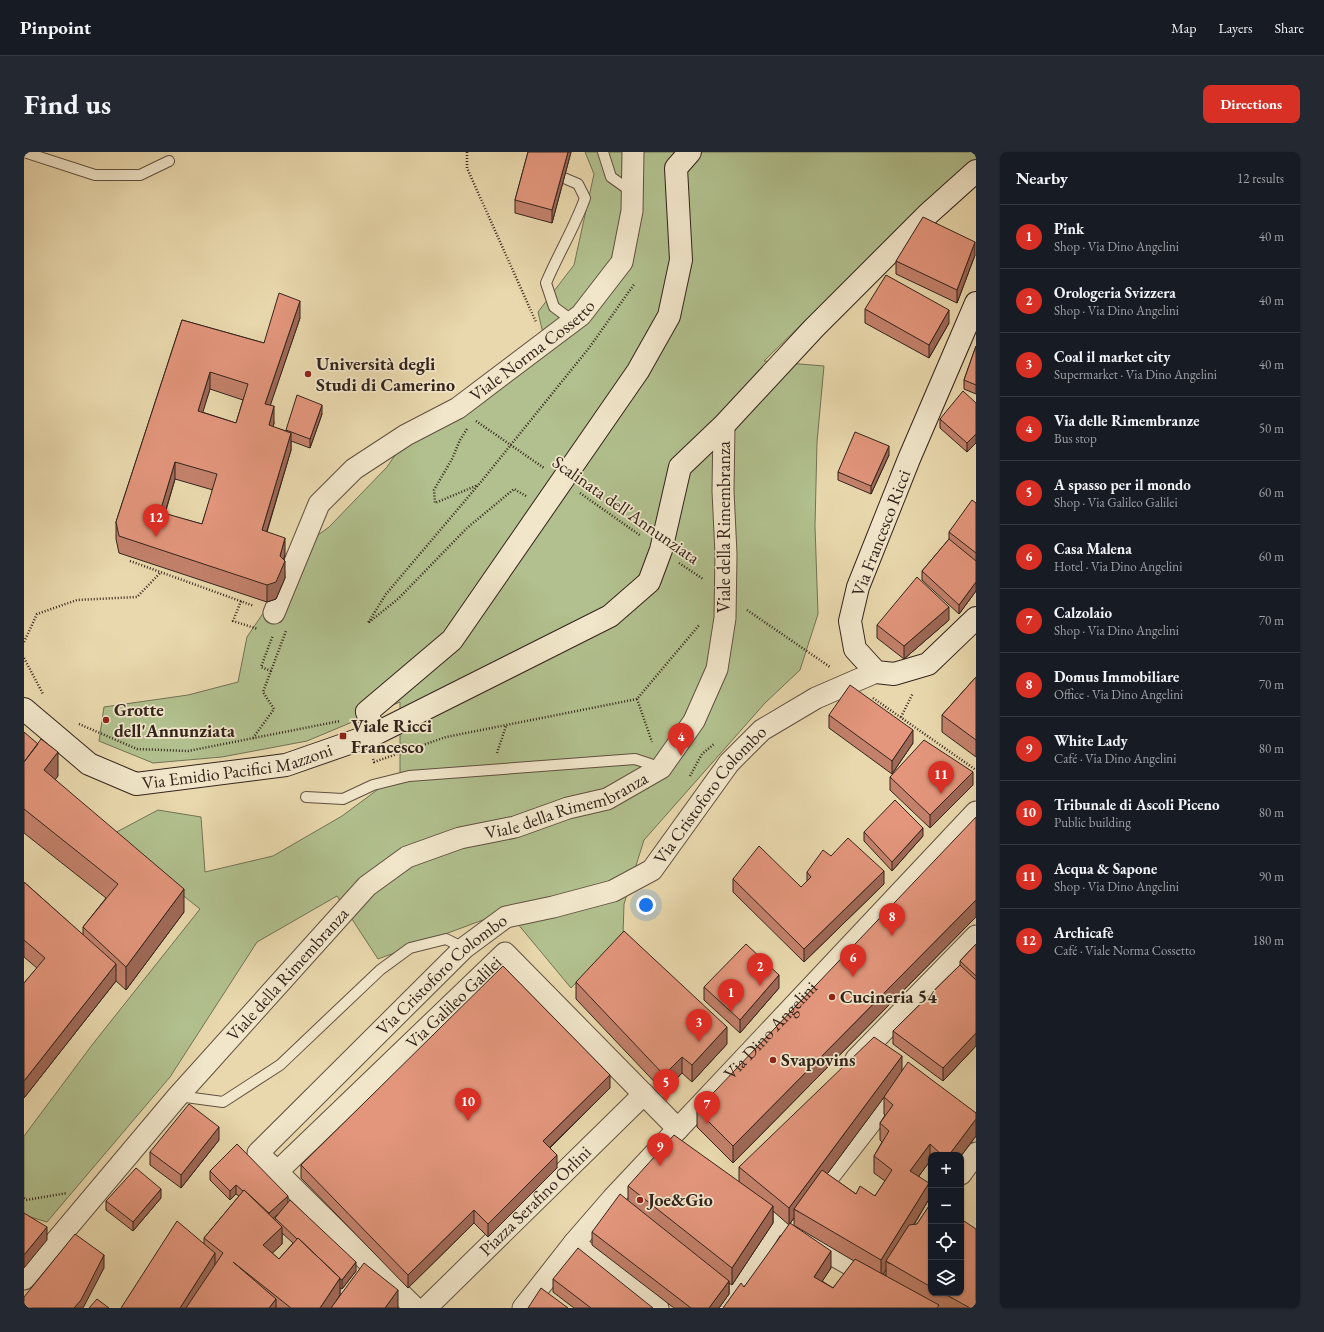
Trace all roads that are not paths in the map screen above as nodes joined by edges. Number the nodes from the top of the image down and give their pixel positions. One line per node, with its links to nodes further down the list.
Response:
1 (24, 152): 5 (lane)
2 (603, 152): 8 (lane)
3 (633, 152): 8 (street, Viale Norma Cossetto)
4 (690, 152): 16 (street)
5 (169, 160)
6 (976, 171): 11 (street)
7 (564, 178): 10 (lane)
8 (632, 192): 10 (street, Viale Norma Cossetto)
9 (976, 303): 14 (street, Via Francesco Ricci)
10 (573, 321): 13 (street, Viale Norma Cossetto)
11 (724, 425): 16 (street, Viale della Rimembranza); 17 (street, Viale della Rimembranza)
12 (976, 618): 14 (street)
13 (270, 622)
14 (876, 672): 21 (street, Via Cristoforo Colombo)
15 (24, 709): 16 (street, Via Emidio Pacifici Mazzoni)
16 (370, 736)
17 (661, 768): 18 (lane); 25 (street, Viale della Rimembranza)
18 (306, 797)
19 (976, 812): 26 (street, Via Dino Angelini)
20 (976, 936): 22 (street)
21 (464, 948): 25 (lane); 30 (street, Via Cristoforo Colombo)
22 (898, 1061): 23 (street); 32 (street)
23 (841, 1075)
24 (644, 1094): 26 (street, Via Galileo Galilei); 30 (street, Via Galileo Galilei); 40 (street, Piazza Serafino Orlini)
25 (178, 1096): 35 (street, Viale della Rimembranza)
26 (673, 1134): 27 (street, Via Galileo Galilei); 33 (street, Via Dino Angelini)
27 (685, 1152)
28 (976, 1153): 29 (street)
29 (964, 1170)
30 (278, 1172): 39 (street)
31 (732, 1187): 32 (street)
32 (782, 1225): 36 (street); 37 (street)
33 (574, 1243): 38 (street, Via Dino Angelini); 41 (street)
34 (695, 1262): 37 (street)
35 (24, 1279)
36 (889, 1280)
37 (727, 1300)
38 (536, 1301)
39 (415, 1308)
40 (426, 1308)
41 (658, 1308)

